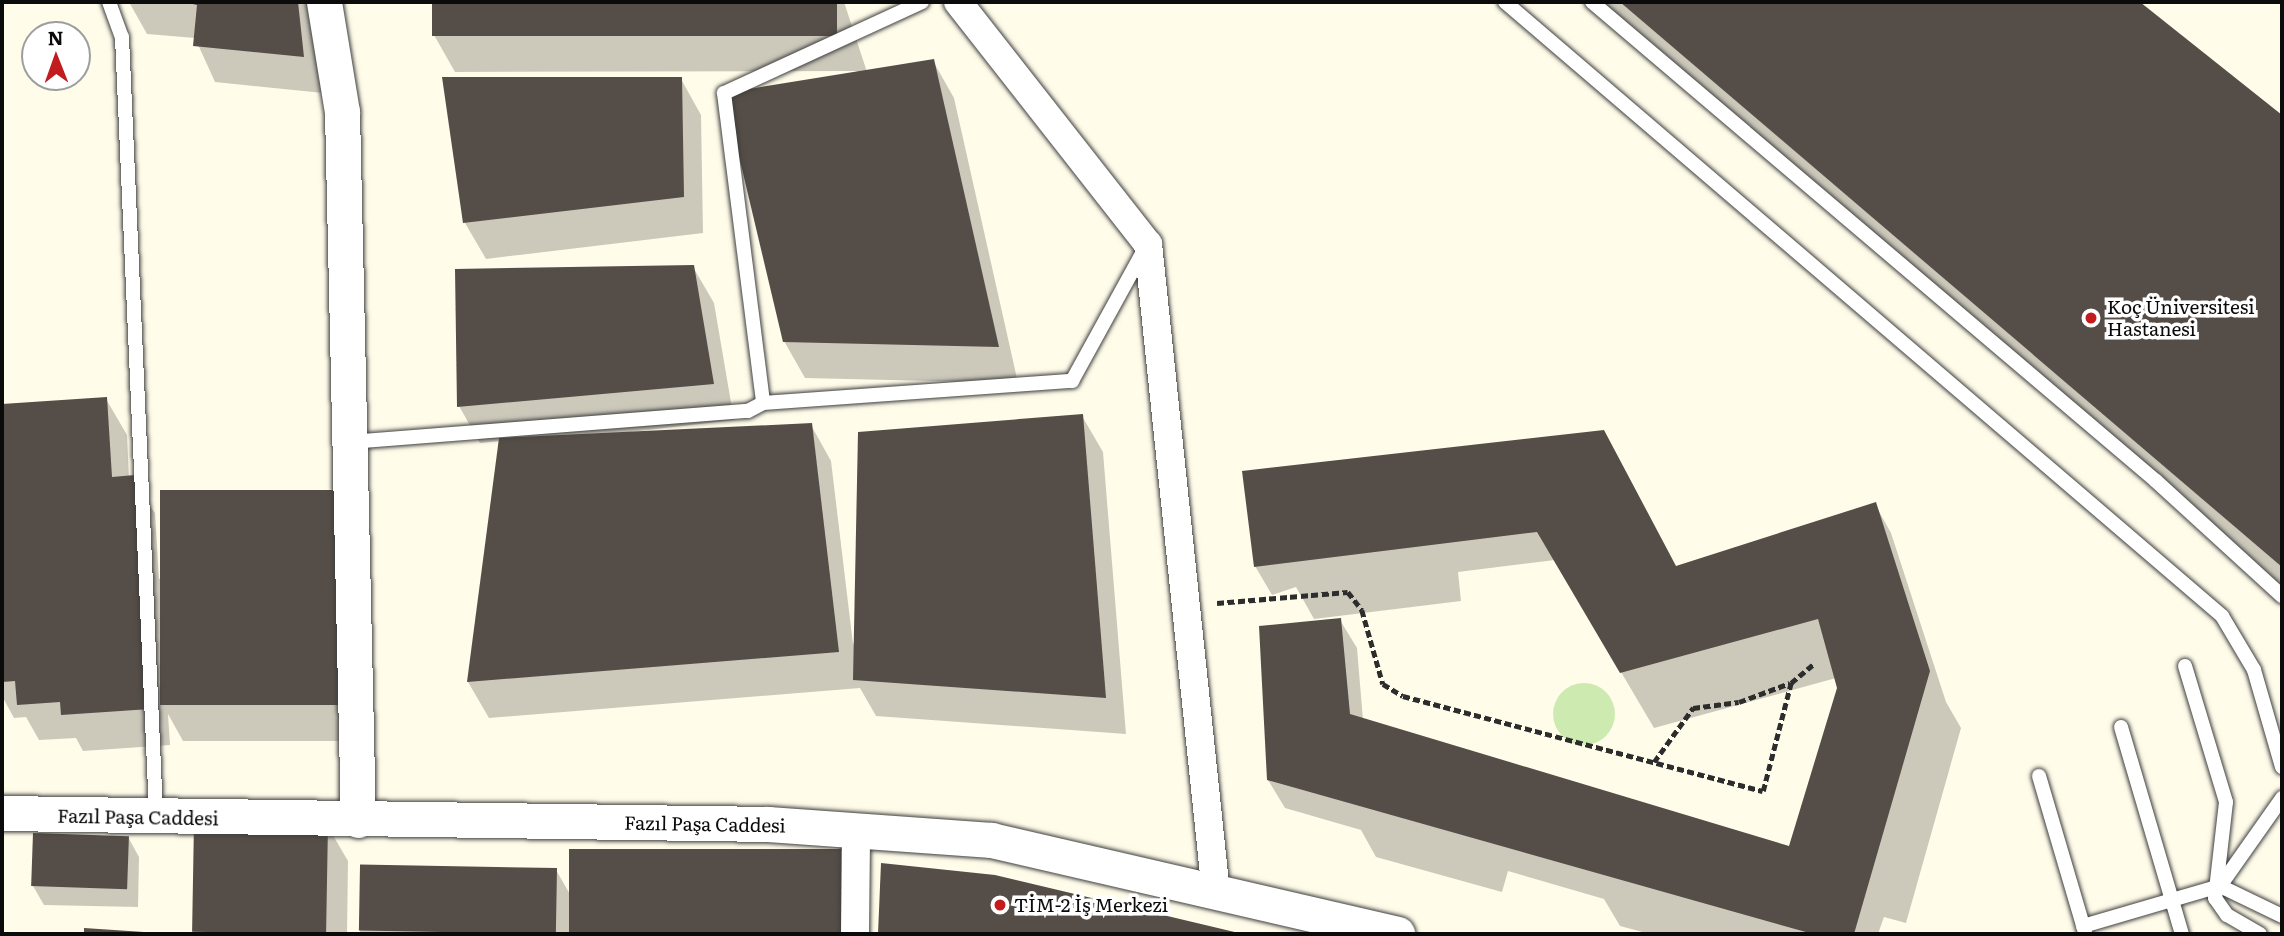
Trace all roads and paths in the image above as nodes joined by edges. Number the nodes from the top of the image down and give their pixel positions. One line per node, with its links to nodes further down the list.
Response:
1 (109, 2): 21 (lane)
2 (324, 2): 9 (street)
3 (922, 2): 8 (lane)
4 (958, 2): 7 (street)
5 (1505, 2): 17 (lane)
6 (1592, 2): 10 (lane)
7 (1148, 244): 8 (lane); 11 (street)
8 (763, 403): 9 (lane)
9 (349, 442): 22 (street)
10 (2282, 596)
11 (1185, 606): 16 (path); 25 (street)
12 (1815, 663): 14 (path)
13 (2186, 666): 24 (lane)
14 (1791, 683): 16 (path); 16 (path)
15 (2120, 727): 26 (lane)
16 (1654, 762)
17 (2282, 767)
18 (2039, 776): 28 (lane)
19 (2282, 798): 24 (lane)
20 (2, 813): 21 (street, Fazıl Paşa Caddesi)
21 (156, 819): 22 (street, Fazıl Paşa Caddesi)
22 (358, 820): 23 (street, Fazıl Paşa Caddesi)
23 (856, 830): 25 (street, Fazıl Paşa Caddesi); 29 (street)
24 (2217, 887): 26 (lane); 27 (lane); 32 (lane)
25 (1216, 892): 30 (street, Fazıl Paşa Caddesi)
26 (2172, 900): 28 (lane); 31 (lane)
27 (2282, 916)
28 (2084, 930)
29 (855, 934)
30 (1397, 934)
31 (2182, 934)
32 (2260, 934)

